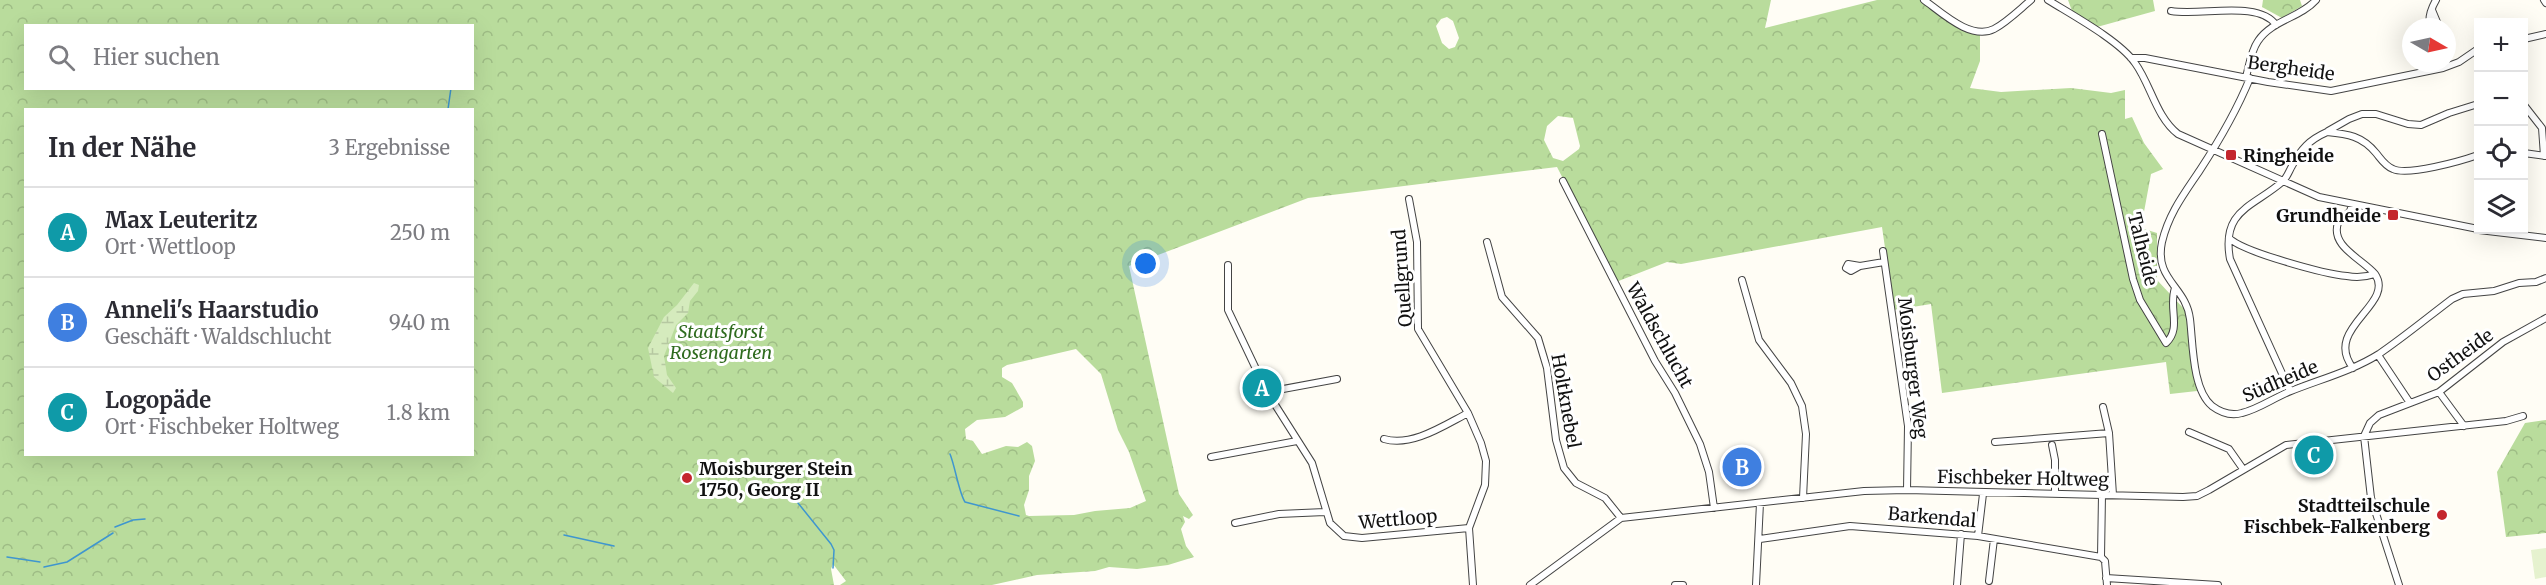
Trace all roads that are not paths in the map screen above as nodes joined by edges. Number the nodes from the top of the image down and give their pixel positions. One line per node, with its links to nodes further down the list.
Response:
1 (1924, 0): 2 (street)
2 (2031, 0)
3 (2048, 0): 12 (street)
4 (2316, 0): 8 (street)
5 (2436, 0): 6 (street)
6 (2432, 10)
7 (2171, 11): 8 (street)
8 (2276, 25): 13 (street)
9 (2546, 34): 10 (street)
10 (2528, 38)
11 (2474, 51): 13 (street, Bergheide)
12 (2131, 58): 13 (street, Bergheide); 18 (street)
13 (2248, 78): 18 (street)
14 (2474, 105): 16 (street)
15 (2528, 111): 20 (street)
16 (2327, 132): 21 (street); 23 (street)
17 (2102, 134): 40 (street, Talheide)
18 (2213, 150): 23 (street); 40 (street, Südheide)
19 (2528, 154): 20 (street)
20 (2545, 156)
21 (2474, 157)
22 (1563, 181): 69 (street, Waldschlucht)
23 (2283, 181): 25 (street); 28 (street)
24 (1409, 199): 50 (street, Quellgrund)
25 (2352, 205): 26 (street); 37 (street)
26 (2474, 229)
27 (2512, 234): 29 (street)
28 (2229, 238): 31 (street); 33 (street)
29 (2546, 238)
30 (1487, 242): 71 (street, Holtknebel)
31 (2243, 248): 33 (street); 37 (street)
32 (1883, 251): 34 (street, Moisburger Weg)
33 (2230, 259): 45 (street)
34 (1884, 262): 36 (street); 62 (street, Moisburger Weg)
35 (1228, 265): 46 (street, Wettloop)
36 (1860, 266)
37 (2375, 274): 43 (street)
38 (2546, 278): 42 (street, Südheide)
39 (1742, 280): 67 (street)
40 (2175, 288): 45 (street, Südheide)
41 (2546, 318): 47 (street, Ostheide)
42 (2378, 355): 43 (street, Südheide); 48 (street)
43 (2352, 368): 45 (street, Südheide)
44 (1337, 379): 46 (street)
45 (2290, 391)
46 (1267, 392): 57 (street, Wettloop)
47 (2439, 392): 48 (street, Ostheide); 52 (street)
48 (2410, 403): 55 (street, Ostheide)
49 (2103, 407): 54 (street)
50 (1468, 413): 56 (street); 73 (street, Quellgrund)
51 (2523, 416): 52 (street, Fischbeker Holtweg)
52 (2464, 426): 55 (street, Fischbeker Holtweg)
53 (2189, 432): 61 (street)
54 (2109, 433): 58 (street); 66 (street)
55 (2364, 436): 61 (street, Fischbeker Holtweg); 88 (street)
56 (1384, 439)
57 (1297, 441): 60 (street); 70 (street, Wettloop)
58 (1995, 442)
59 (2052, 445): 64 (street)
60 (1211, 457)
61 (2243, 469): 66 (street, Fischbeker Holtweg)
62 (1907, 490): 63 (street, Fischbeker Holtweg); 67 (street, Fischbeker Holtweg)
63 (1983, 494): 64 (street, Fischbeker Holtweg); 75 (street)
64 (2055, 494): 65 (street, Fischbeker Holtweg)
65 (2102, 495): 66 (street, Fischbeker Holtweg); 78 (street)
66 (2113, 495)
67 (1803, 498): 68 (street, Fischbeker Holtweg)
68 (1760, 503): 69 (street, Fischbeker Holtweg); 76 (street)
69 (1714, 508): 71 (street, Fischbeker Holtweg)
70 (1325, 512): 72 (street); 73 (street, Wettloop)
71 (1621, 518): 82 (street)
72 (1235, 524)
73 (1469, 528): 81 (street, Quellgrund)
74 (1961, 534): 75 (street, Barkendal); 76 (street, Barkendal); 86 (street)
75 (1978, 536): 77 (street, Barkendal)
76 (1760, 539): 85 (street)
77 (1994, 539): 78 (street, Barkendal); 79 (street)
78 (2101, 557): 80 (street)
79 (1989, 581)
80 (2107, 582): 87 (street)
81 (1473, 585)
82 (1530, 585)
83 (1675, 585): 84 (street)
84 (1683, 585)
85 (1756, 585)
86 (1957, 585)
87 (2218, 585)
88 (2400, 585)

